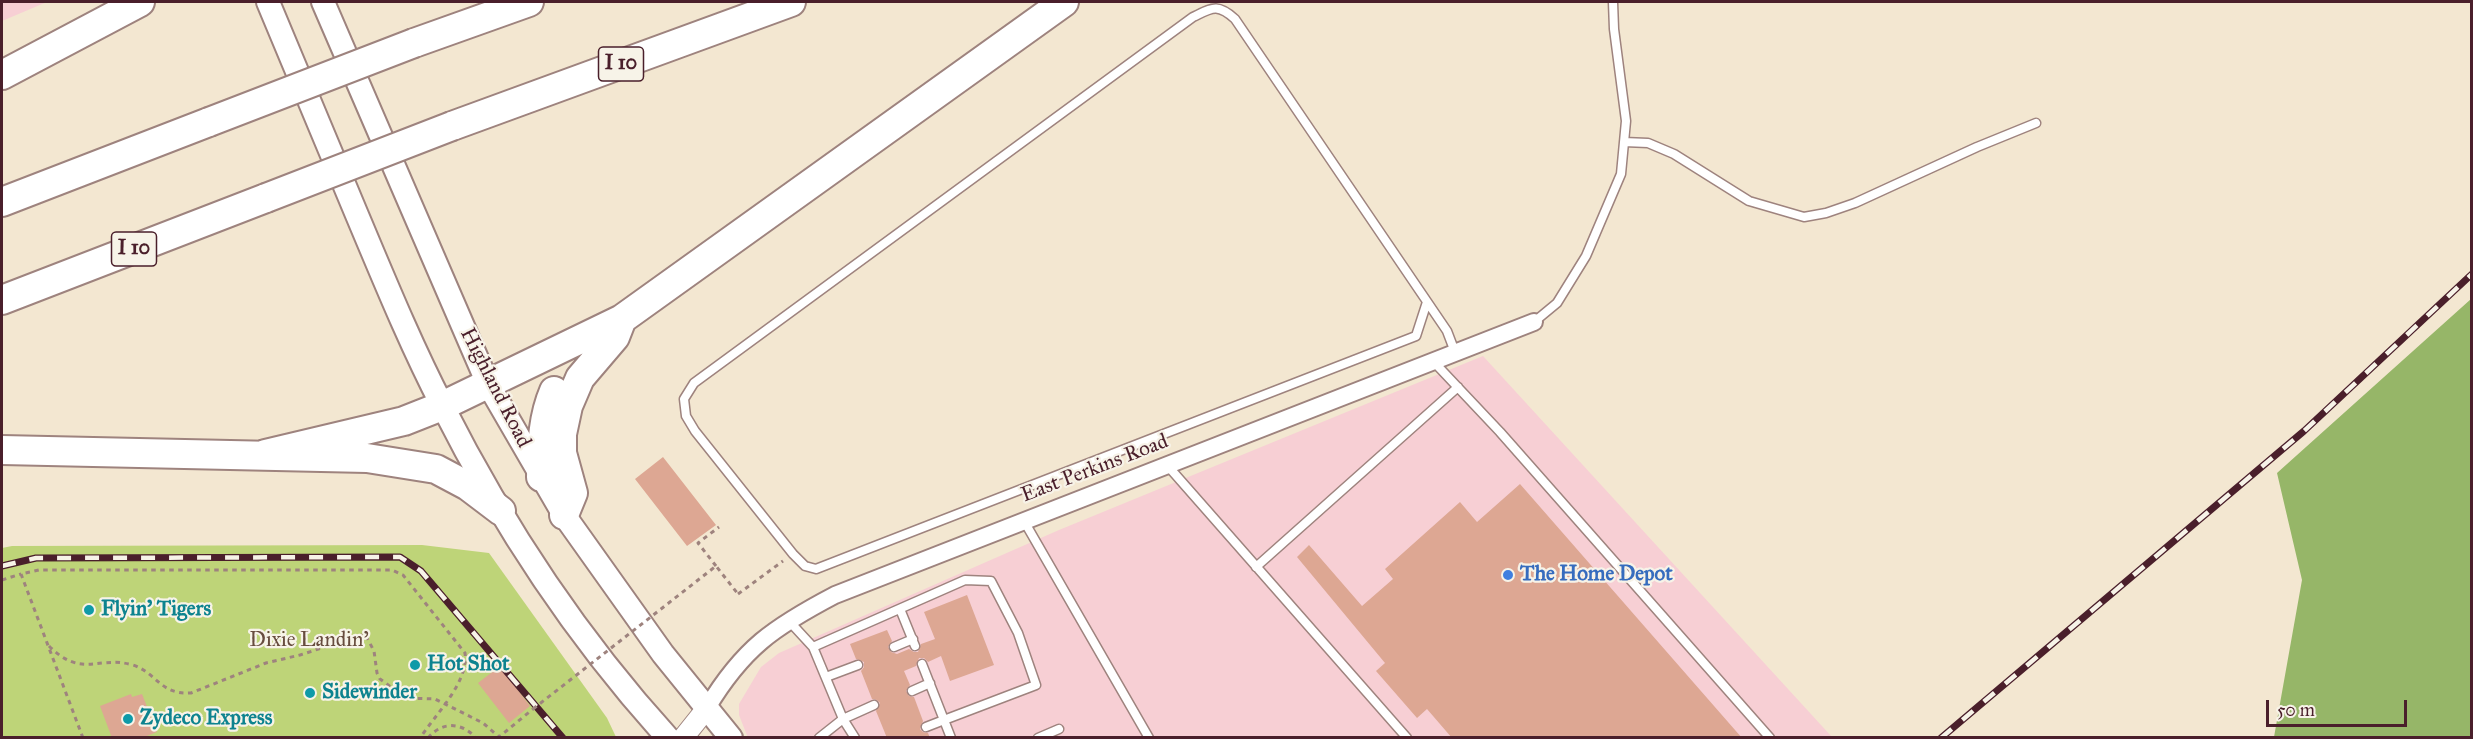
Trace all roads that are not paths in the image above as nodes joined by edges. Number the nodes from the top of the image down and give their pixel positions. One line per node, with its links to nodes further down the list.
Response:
1 (137, 2): 8 (highway)
2 (268, 2): 21 (main road)
3 (323, 2): 19 (main road, Highland Road)
4 (529, 2): 11 (highway, bridge)
5 (791, 2): 12 (highway, I 10, bridge)
6 (1064, 2): 14 (highway)
7 (1613, 2): 10 (lane)
8 (2, 75)
9 (2036, 123): 10 (lane)
10 (1624, 142): 15 (lane)
11 (2, 202)
12 (2, 300)
13 (1427, 302): 13 (lane); 17 (lane)
14 (622, 319): 16 (highway); 27 (highway)
15 (1534, 322): 17 (street, East Perkins Road)
16 (589, 336): 19 (highway); 25 (highway)
17 (1455, 352): 18 (street, East Perkins Road)
18 (1433, 361): 20 (lane); 24 (street, East Perkins Road)
19 (488, 384): 21 (highway); 25 (main road, Highland Road)
20 (1458, 387): 29 (lane); 54 (lane)
21 (442, 406): 23 (highway); 26 (main road)
22 (2, 450): 23 (highway)
23 (265, 454): 26 (highway)
24 (1167, 465): 28 (street, East Perkins Road); 29 (lane)
25 (541, 477): 27 (main road, Highland Road)
26 (501, 511): 45 (main road)
27 (564, 515): 40 (main road, Highland Road)
28 (1024, 521): 31 (street, East Perkins Road); 52 (lane)
29 (1256, 567): 53 (lane)
30 (900, 609): 32 (lane); 33 (lane); 42 (lane)
31 (788, 621): 32 (lane); 40 (street, East Perkins Road)
32 (813, 647): 36 (lane)
33 (894, 647)
34 (922, 664): 37 (lane)
35 (858, 665): 36 (lane)
36 (826, 676): 41 (lane)
37 (930, 683): 38 (lane); 42 (lane)
38 (912, 691)
39 (874, 705): 41 (lane)
40 (707, 708): 46 (street); 47 (main road, Highland Road)
41 (843, 719): 48 (lane); 49 (lane)
42 (944, 720): 43 (lane); 50 (lane)
43 (926, 727)
44 (1059, 729): 51 (lane)
45 (668, 738)
46 (683, 738)
47 (731, 738)
48 (819, 738)
49 (855, 738)
50 (951, 738)
51 (1038, 738)
52 (1149, 738)
53 (1407, 738)
54 (1770, 738)

